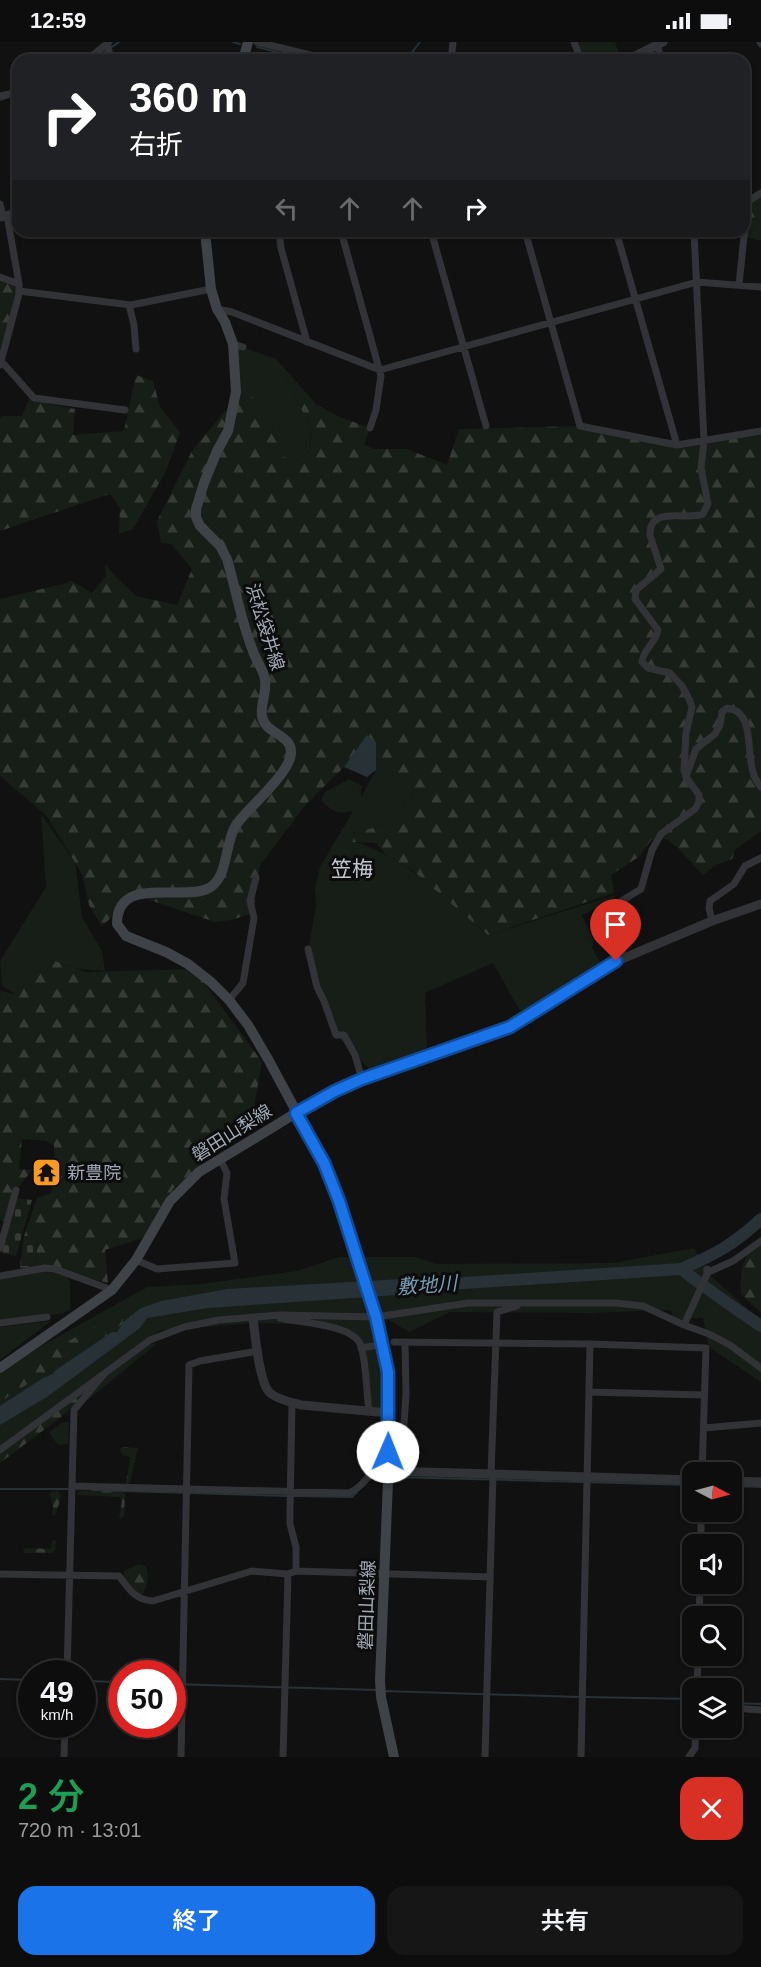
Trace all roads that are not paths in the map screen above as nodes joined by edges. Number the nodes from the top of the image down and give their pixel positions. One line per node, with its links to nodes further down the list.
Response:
1 (108, 42): 4 (street)
2 (257, 42): 5 (street)
3 (658, 43): 6 (street)
4 (94, 54)
5 (306, 54)
6 (638, 54)
7 (0, 204): 8 (street)
8 (3, 216): 20 (street)
9 (206, 237): 22 (main road, 浜松袋井線)
10 (280, 237): 27 (street)
11 (343, 237): 31 (street)
12 (433, 237): 28 (street)
13 (527, 237): 26 (street)
14 (618, 237): 23 (street)
15 (694, 237): 18 (street)
16 (744, 237): 19 (street)
17 (0, 277): 20 (street)
18 (696, 282): 19 (street); 23 (street); 36 (street)
19 (739, 285): 21 (street)
20 (19, 287): 24 (street); 30 (street)
21 (761, 287)
22 (211, 289): 24 (street); 25 (main road, 浜松袋井線)
23 (635, 299): 26 (street); 37 (street)
24 (129, 305): 29 (street)
25 (217, 309): 27 (street); 46 (main road, 浜松袋井線)
26 (551, 323): 28 (street); 37 (street)
27 (307, 342): 31 (street)
28 (464, 347): 31 (street); 33 (street)
29 (136, 349)
30 (1, 363): 32 (street)
31 (380, 370): 34 (street)
32 (125, 410)
33 (486, 426)
34 (370, 428)
35 (761, 431): 36 (street)
36 (704, 441): 37 (street); 38 (street)
37 (677, 445)
38 (686, 777): 39 (street); 45 (street)
39 (761, 787)
40 (761, 858): 43 (street)
41 (256, 878): 46 (street)
42 (761, 904): 43 (street)
43 (712, 921): 45 (street)
44 (308, 949): 47 (street)
45 (623, 958): 47 (street)
46 (229, 1000): 48 (main road, 浜松袋井線)
47 (362, 1079): 48 (street)
48 (296, 1113): 49 (main road, 磐田山梨線); 57 (main road, 磐田山梨線)
49 (220, 1159): 53 (main road, 磐田山梨線); 53 (street)
50 (16, 1190): 52 (street)
51 (761, 1241): 62 (street)
52 (0, 1248)
53 (136, 1260): 55 (main road, 磐田山梨線)
54 (0, 1276): 55 (street)
55 (112, 1290): 70 (main road, 磐田山梨線)
56 (526, 1303): 57 (street); 62 (street); 65 (street)
57 (375, 1315): 58 (street); 77 (main road, 磐田山梨線)
58 (272, 1316): 60 (street); 68 (street)
59 (47, 1317): 61 (street)
60 (253, 1318): 69 (street); 72 (street)
61 (0, 1323)
62 (685, 1323): 71 (street)
63 (394, 1342): 64 (street)
64 (405, 1342): 65 (street); 83 (street)
65 (496, 1343): 66 (street); 84 (street)
66 (590, 1344): 73 (street); 74 (street)
67 (373, 1346): 68 (street)
68 (361, 1348): 76 (street)
69 (258, 1351): 75 (street); 90 (street)
70 (0, 1368)
71 (761, 1368)
72 (105, 1372): 80 (street); 89 (street)
73 (589, 1392): 74 (street); 85 (street)
74 (704, 1395): 79 (street)
75 (292, 1403): 76 (street); 91 (street)
76 (369, 1411): 77 (street)
77 (390, 1413): 82 (main road, 磐田山梨線)
78 (761, 1422): 79 (street)
79 (704, 1428): 81 (street)
80 (0, 1450)
81 (702, 1462)
82 (388, 1472): 83 (street); 91 (street); 93 (main road, 磐田山梨線)
83 (411, 1472): 84 (street)
84 (492, 1474): 85 (street); 97 (street)
85 (588, 1477): 86 (street); 109 (street)
86 (682, 1480)
87 (742, 1481): 88 (street)
88 (761, 1482)
89 (72, 1486): 90 (street); 96 (street)
90 (186, 1489): 91 (street); 98 (street)
91 (290, 1492): 92 (street)
92 (296, 1572): 93 (street); 95 (street)
93 (385, 1573): 97 (street); 107 (main road, 磐田山梨線)
94 (0, 1574): 96 (street)
95 (288, 1574): 98 (street); 106 (street)
96 (69, 1576): 98 (street); 99 (street)
97 (490, 1577): 108 (street)
98 (183, 1593): 105 (street)
99 (67, 1660)
100 (742, 1709): 101 (street)
101 (761, 1710)
102 (65, 1738): 104 (street)
103 (696, 1738): 110 (street)
104 (64, 1757)
105 (181, 1757)
106 (283, 1757)
107 (394, 1757)
108 (485, 1757)
109 (581, 1757)
110 (689, 1757)

